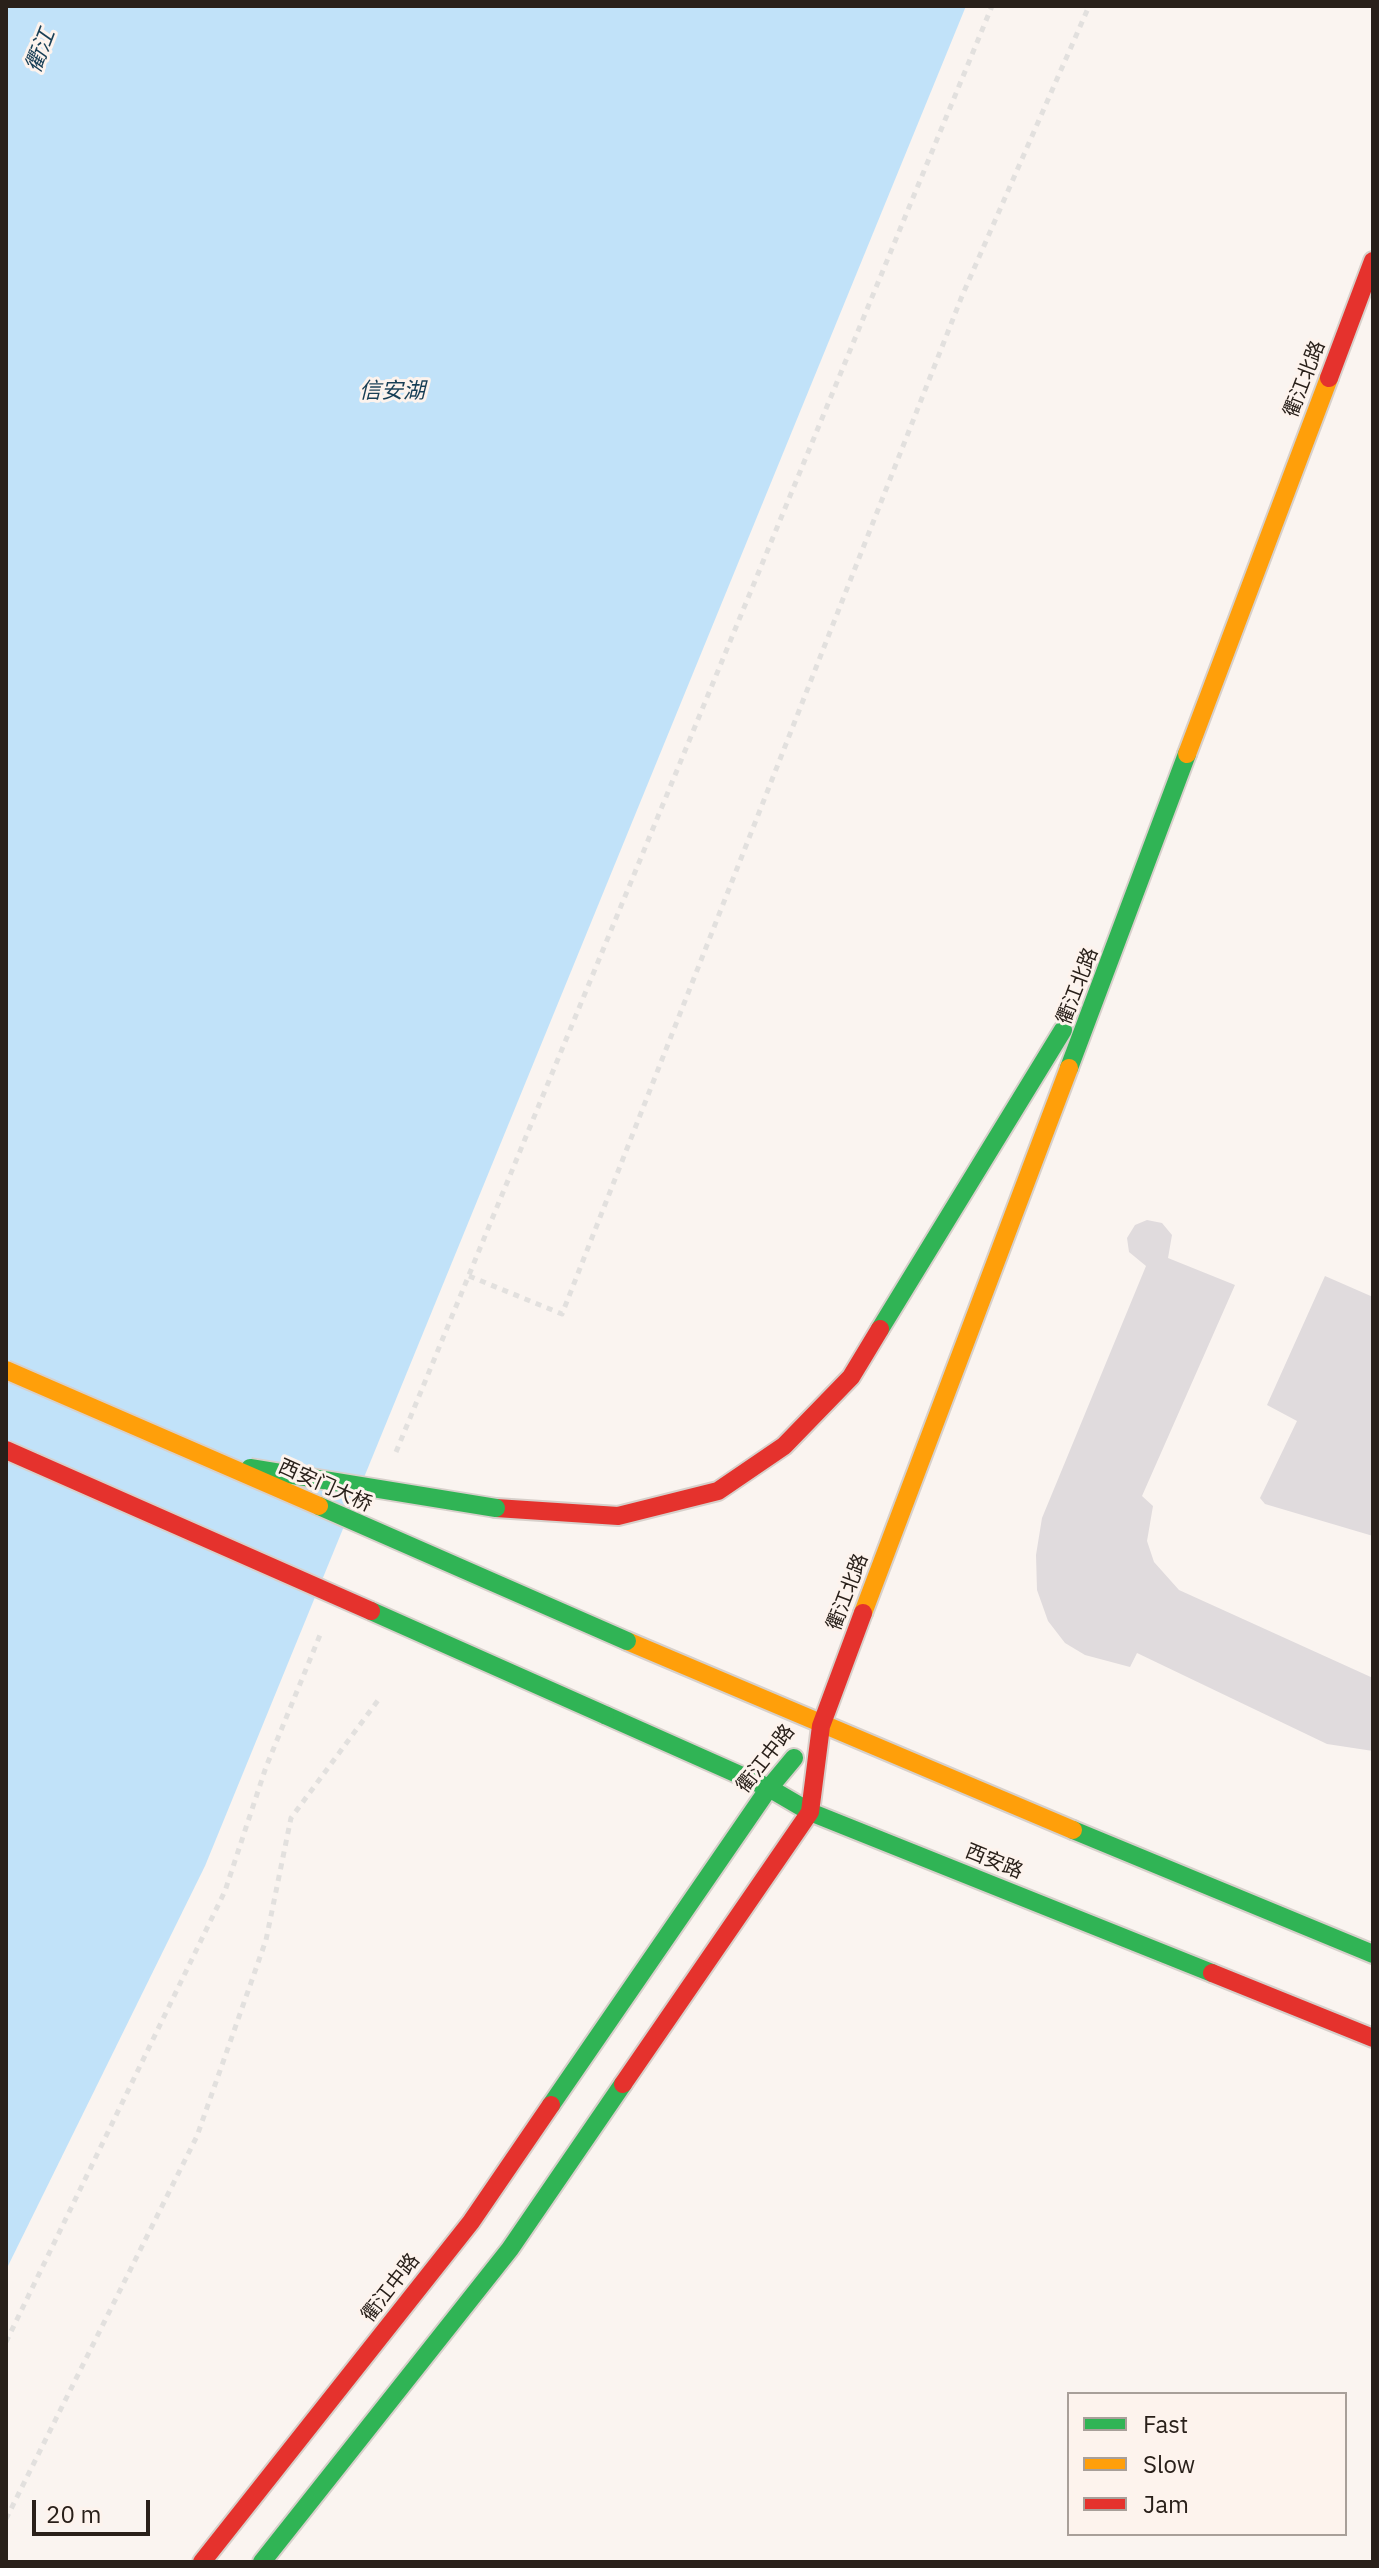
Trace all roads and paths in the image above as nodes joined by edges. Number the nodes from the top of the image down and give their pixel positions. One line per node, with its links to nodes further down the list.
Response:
1 (992, 6): 5 (path)
2 (1089, 6): 5 (path)
3 (1373, 261): 4 (main road, 衢江北路)
4 (1117, 943): 8 (main road, bridge); 12 (main road, 衢江北路)
5 (469, 1276): 9 (path)
6 (6, 1370): 8 (main road, 西安门大桥, bridge)
7 (6, 1450): 13 (main road, 西安路, bridge)
8 (219, 1463): 12 (main road, 西安门大桥, bridge)
9 (391, 1464)
10 (325, 1623): 17 (path)
11 (379, 1699): 18 (path)
12 (821, 1726): 13 (main road, 衢江中路); 14 (main road, 衢江中路); 15 (main road)
13 (769, 1788): 14 (main road, 西安路); 19 (main road, 衢江中路)
14 (810, 1812): 16 (main road, 西安路); 20 (main road, 衢江中路)
15 (1373, 1954)
16 (1373, 2038)
17 (6, 2342)
18 (6, 2519)
19 (202, 2562)
20 (262, 2562)

